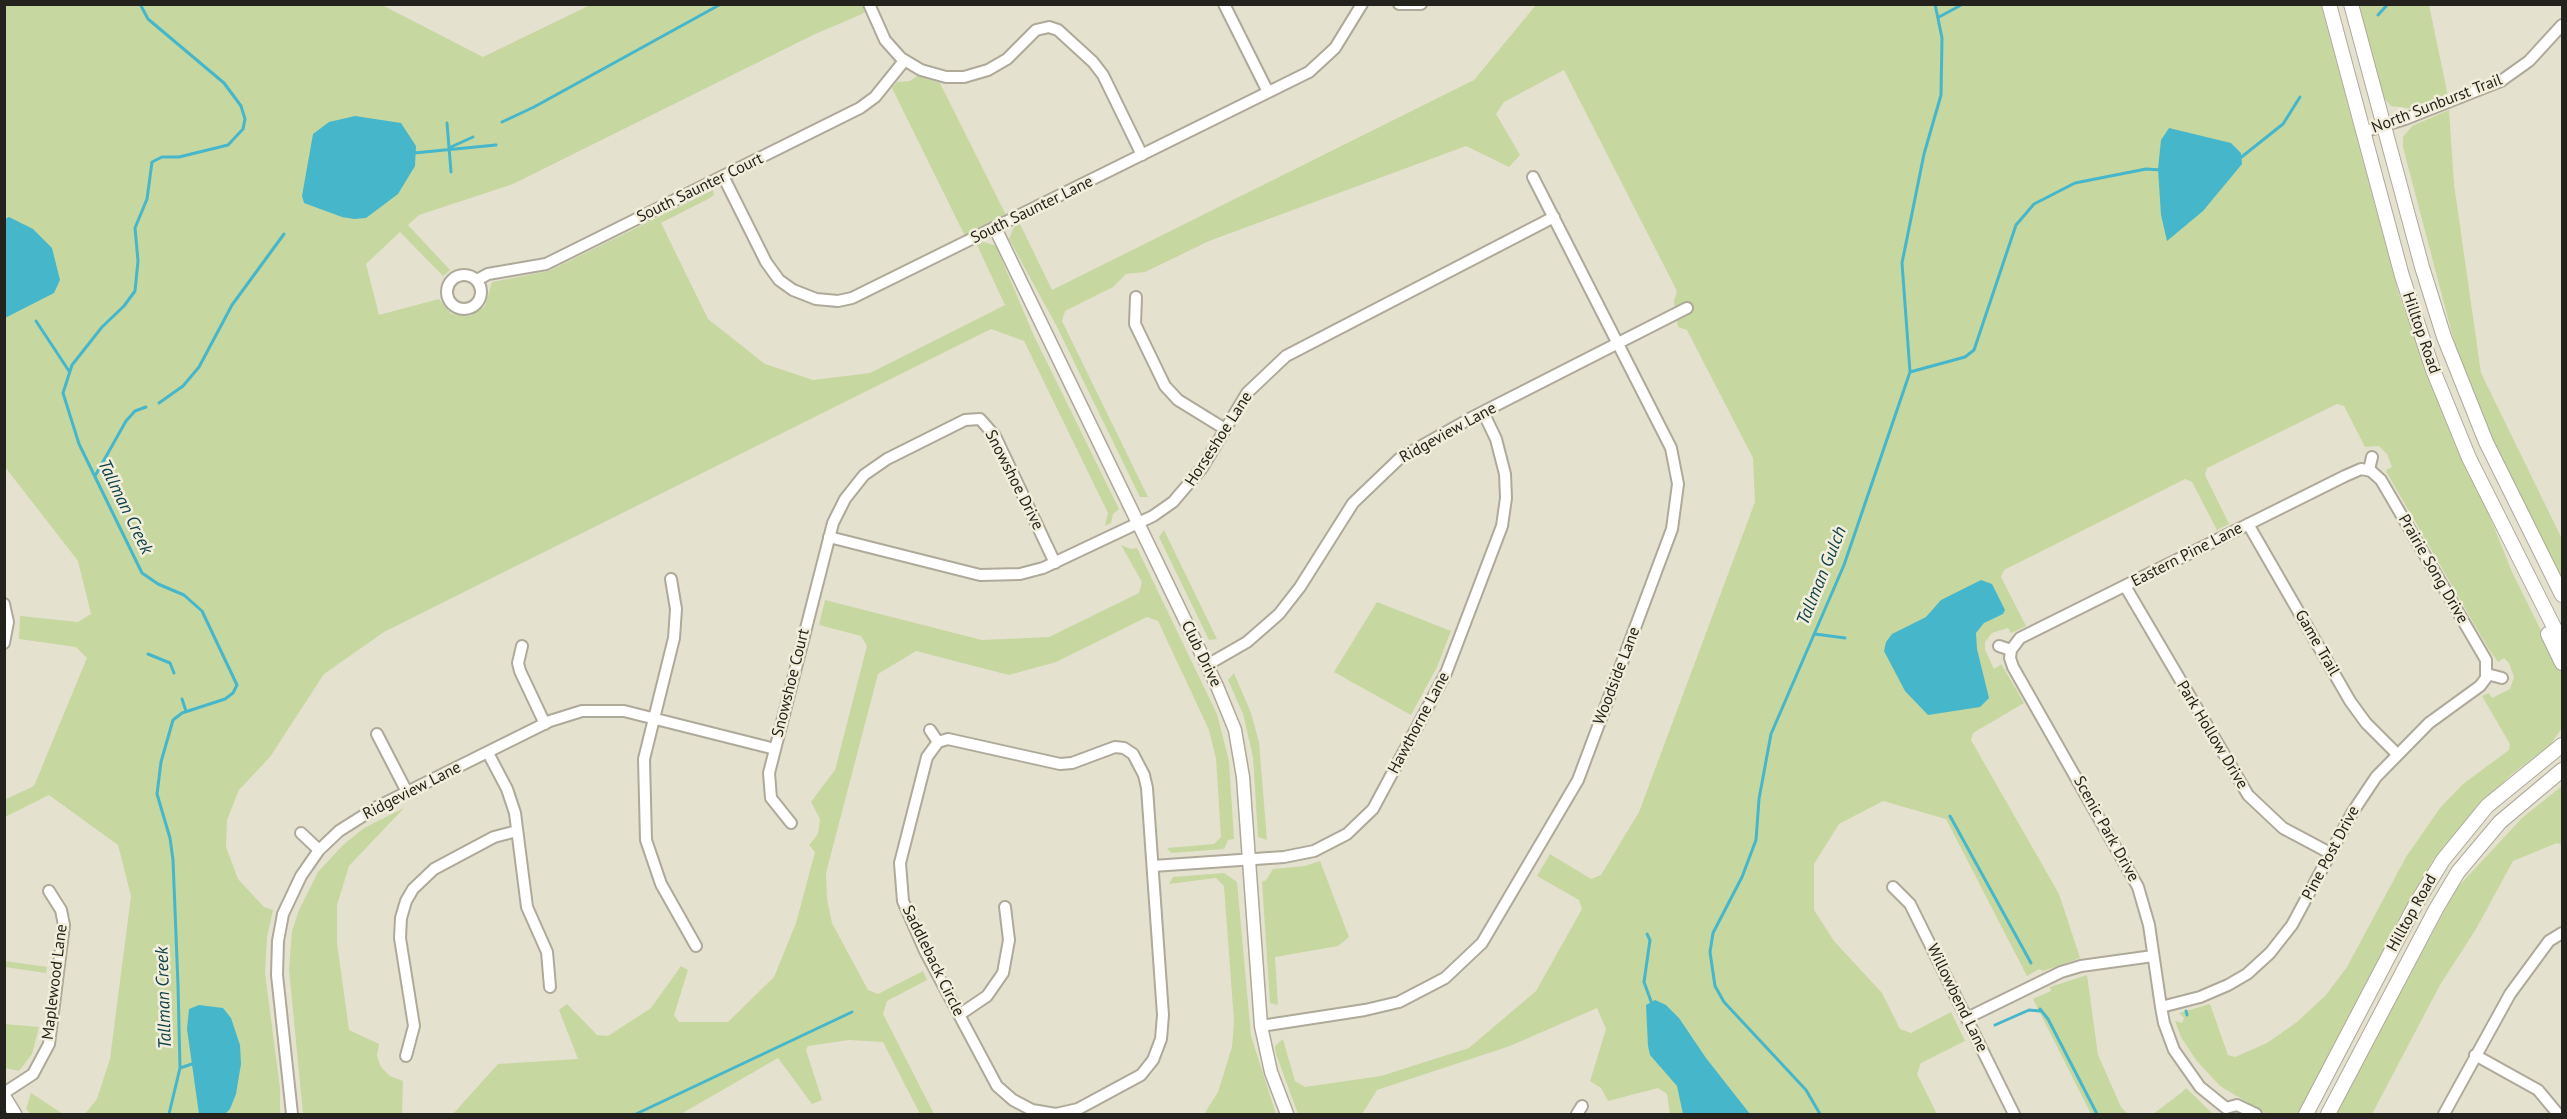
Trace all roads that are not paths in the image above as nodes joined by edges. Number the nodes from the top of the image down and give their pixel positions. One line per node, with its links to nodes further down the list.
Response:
1 (869, 4): 9 (street)
2 (1224, 4): 10 (street)
3 (1362, 4): 10 (street, South Saunter Lane)
4 (1400, 4): 5 (street)
5 (1421, 4)
6 (2329, 4): 12 (main road, Hilltop Road)
7 (2351, 4): 11 (main road, Hilltop Road)
8 (2562, 25): 11 (street, North Sunburst Trail)
9 (904, 61): 13 (street); 14 (street, South Saunter Court)
10 (1268, 92): 13 (street, South Saunter Lane)
11 (2384, 126): 12 (street, North Sunburst Trail); 33 (main road, Hilltop Road)
12 (2363, 132): 29 (main road, Hilltop Road)
13 (1142, 155): 17 (street, South Saunter Lane)
14 (723, 176): 17 (street, South Saunter Lane); 18 (street, South Saunter Court)
15 (1533, 177): 16 (street, Woodside Lane)
16 (1554, 217): 21 (street, Woodside Lane); 23 (street, Horseshoe Lane)
17 (995, 228): 26 (street, Club Drive)
18 (477, 280)
19 (1136, 297): 23 (street)
20 (1688, 308): 21 (street, Ridgeview Lane)
21 (1618, 343): 22 (street, Ridgeview Lane); 76 (street, Woodside Lane)
22 (1483, 412): 41 (street, Ridgeview Lane); 64 (street, Hawthorne Lane)
23 (1225, 429): 26 (street, Horseshoe Lane)
24 (2372, 457): 25 (street)
25 (2369, 470): 27 (street, Eastern Pine Lane); 42 (street, Prairie Song Drive)
26 (1138, 523): 30 (street, Horseshoe Lane); 41 (street, Club Drive)
27 (2248, 524): 32 (street, Eastern Pine Lane); 54 (street, Game Trail)
28 (829, 537): 30 (street, Horseshoe Lane); 30 (street, Snowshoe Drive); 52 (street, Snowshoe Court)
29 (2520, 558): 36 (main road, Hilltop Road); 40 (main road)
30 (1055, 563)
31 (671, 579): 44 (street)
32 (2125, 586): 39 (street, Eastern Pine Lane); 63 (street, Park Hollow Drive)
33 (2562, 596)
34 (4, 604): 35 (street)
35 (4, 643)
36 (2562, 643)
37 (522, 646): 45 (street)
38 (1999, 646): 39 (street)
39 (2011, 650): 71 (street, Scenic Park Drive)
40 (2562, 663)
41 (1207, 665): 64 (street, Club Drive)
42 (2487, 674): 43 (street); 54 (street, Pine Post Drive)
43 (2502, 678)
44 (653, 719): 45 (street, Ridgeview Lane); 52 (street, Ridgeview Lane); 70 (street)
45 (545, 724): 53 (street, Ridgeview Lane)
46 (930, 730): 49 (street)
47 (377, 734): 57 (street)
48 (1128, 736): 51 (street)
49 (938, 742): 51 (street); 74 (street, Saddleback Circle)
50 (2562, 744): 86 (main road, Hilltop Road)
51 (1124, 748): 65 (street, Saddleback Circle)
52 (775, 749): 59 (street, Snowshoe Court)
53 (488, 753): 57 (street, Ridgeview Lane); 60 (street)
54 (2396, 753): 63 (street, Pine Post Drive)
55 (2562, 770): 58 (main road, Hilltop Road)
56 (2562, 780): 58 (main road)
57 (407, 792): 62 (street, Ridgeview Lane)
58 (2500, 822): 87 (main road, Hilltop Road)
59 (791, 823)
60 (517, 831): 72 (street); 78 (street)
61 (301, 833): 62 (street)
62 (319, 850): 82 (street, Ridgeview Lane)
63 (2330, 853): 73 (street, Pine Post Drive)
64 (1248, 859): 65 (street, Hawthorne Lane); 76 (street, Club Drive)
65 (1153, 866): 74 (street, Saddleback Circle)
66 (1893, 887): 75 (street, Willowbend Lane)
67 (49, 891): 79 (street, Maplewood Lane)
68 (1005, 908): 74 (street)
69 (2562, 933): 77 (street)
70 (696, 946)
71 (2153, 956): 73 (street, Scenic Park Drive); 75 (street)
72 (550, 987)
73 (2161, 1007): 80 (street, Scenic Park Drive)
74 (959, 1015)
75 (1967, 1018): 84 (street, Willowbend Lane)
76 (1261, 1026): 83 (street, Club Drive)
77 (2475, 1055): 88 (street); 89 (street)
78 (406, 1056)
79 (4, 1094): 81 (street)
80 (2228, 1111): 85 (street)
81 (15, 1114)
82 (292, 1114)
83 (1287, 1114)
84 (2014, 1114)
85 (2256, 1114)
86 (2306, 1114)
87 (2328, 1114)
88 (2444, 1114)
89 (2558, 1114)

